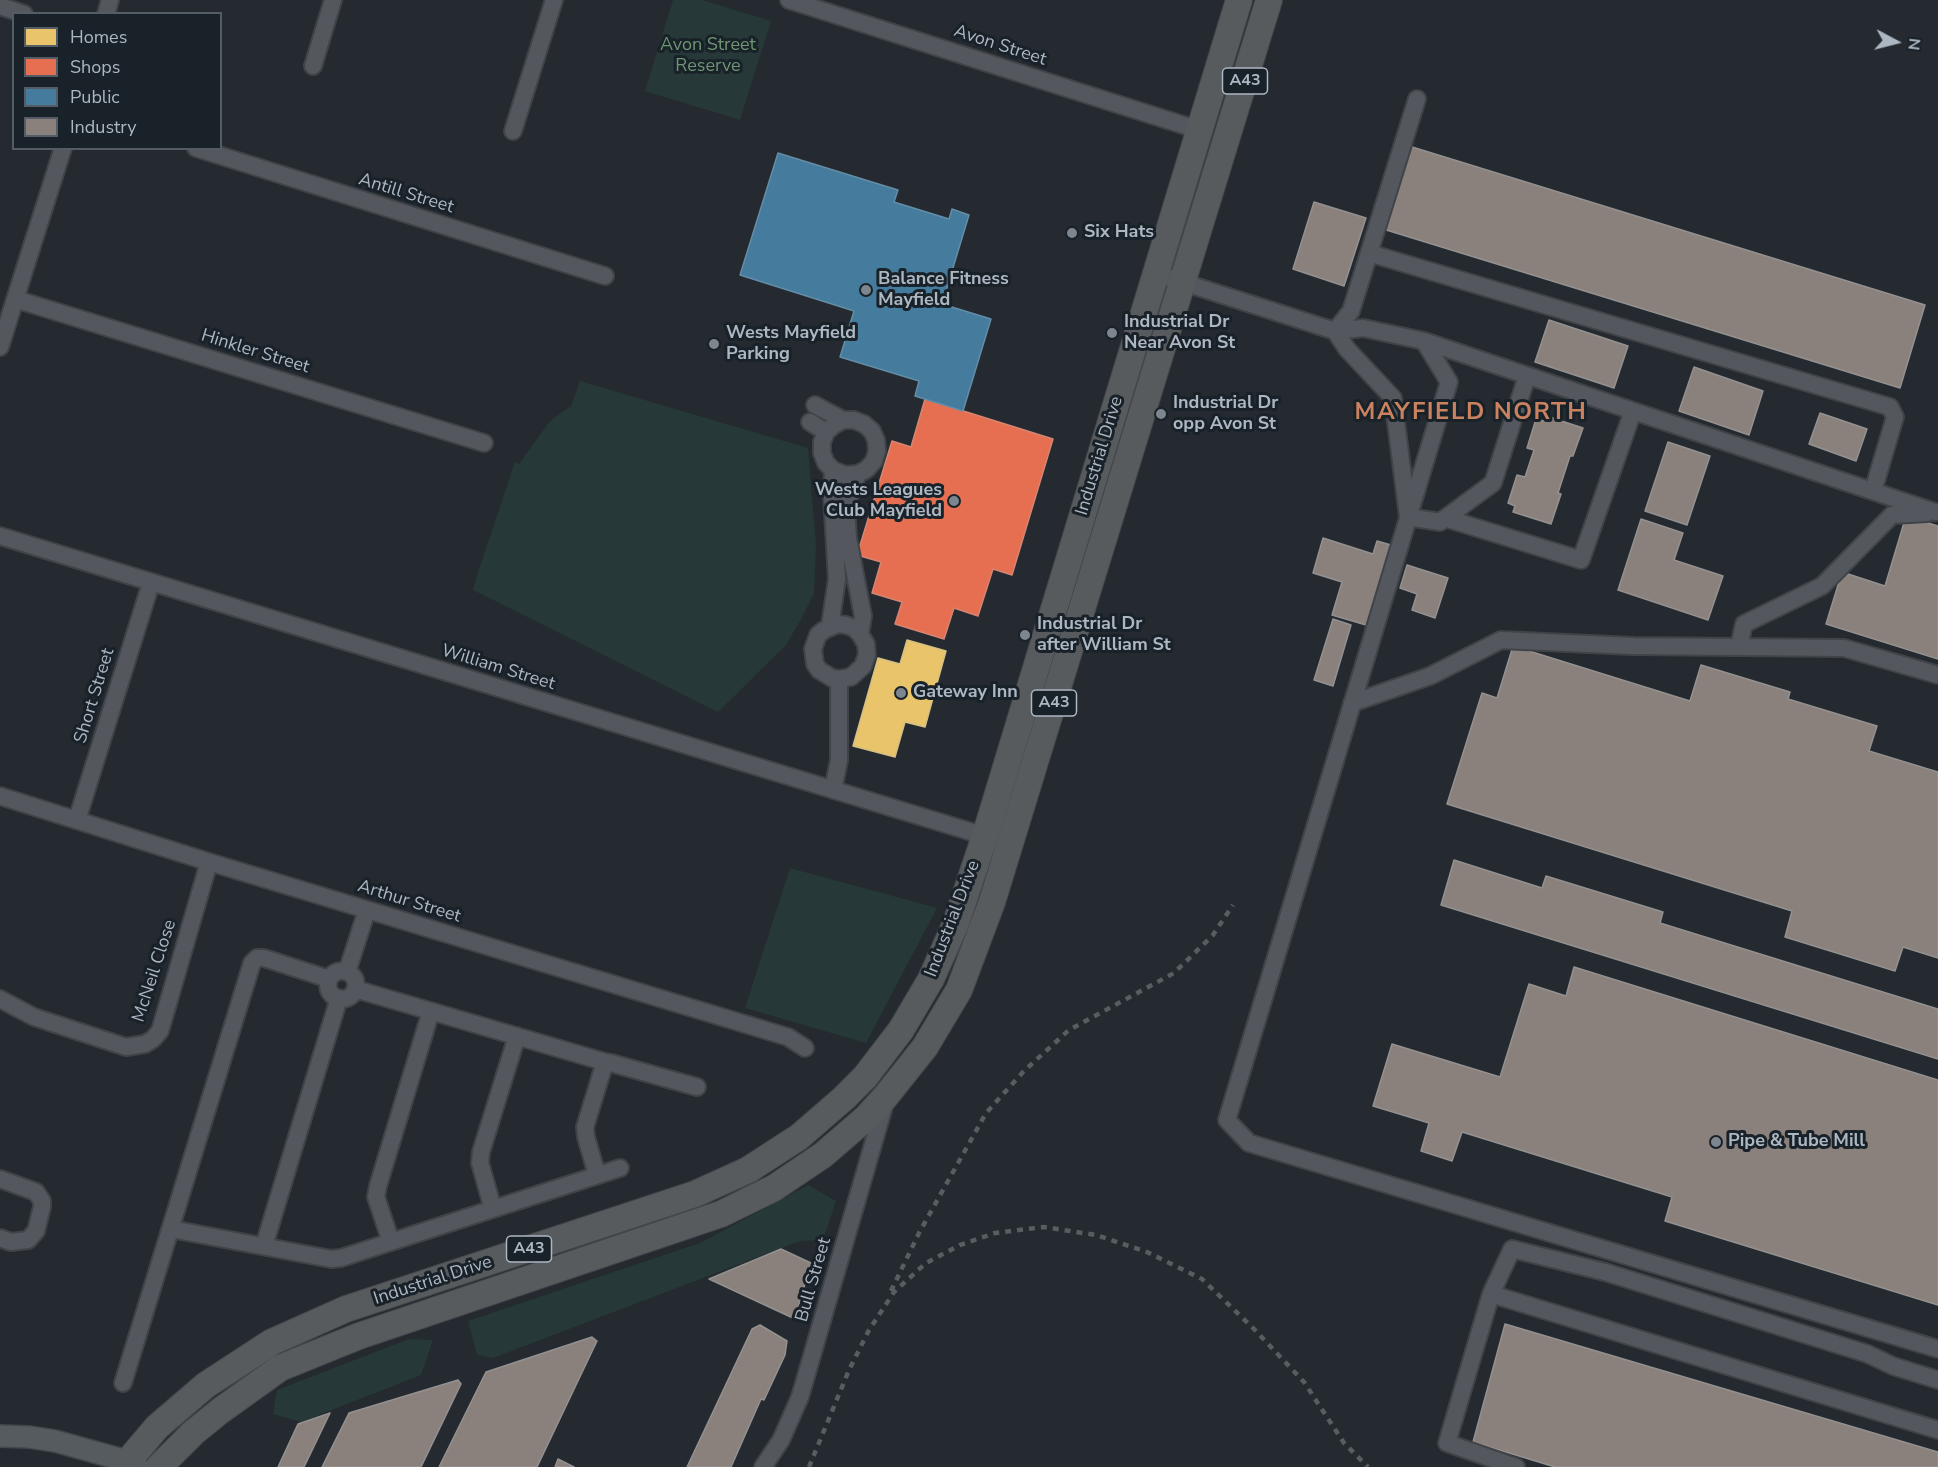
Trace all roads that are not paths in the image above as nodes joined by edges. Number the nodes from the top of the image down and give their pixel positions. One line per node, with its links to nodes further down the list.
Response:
1 (333, 0): 8 (street)
2 (554, 0): 11 (street)
3 (789, 0): 10 (street, Avon Street)
4 (1239, 0): 10 (highway, Industrial Drive / A43)
5 (1269, 0): 17 (highway, Industrial Drive / A43)
6 (0, 6): 7 (street)
7 (18, 12)
8 (313, 66)
9 (1418, 99): 14 (street)
10 (1199, 130): 15 (highway, Industrial Drive / A43)
11 (513, 131)
12 (62, 150): 18 (street)
13 (202, 150): 16 (street, Antill Street)
14 (1369, 253): 19 (street); 31 (street)
15 (1154, 273): 17 (street); 46 (highway, Industrial Drive / A43)
16 (605, 276)
17 (1183, 282): 19 (street); 50 (highway, Industrial Drive / A43)
18 (15, 299): 21 (street); 28 (street, Hinkler Street)
19 (1335, 331): 20 (street); 33 (street)
20 (1424, 341): 22 (street); 33 (street)
21 (0, 347)
22 (1527, 376): 24 (street); 34 (street)
23 (815, 405): 25 (street)
24 (1633, 411): 31 (street); 34 (street)
25 (843, 420): 27 (street); 30 (street)
26 (810, 422): 27 (street)
27 (826, 432): 29 (street)
28 (484, 443)
29 (833, 470): 30 (street); 37 (street)
30 (858, 474): 38 (street)
31 (1873, 491): 32 (street)
32 (1937, 513): 39 (street)
33 (1408, 518): 34 (street); 42 (street)
34 (1445, 518)
35 (0, 536): 36 (street, William Street)
36 (151, 583): 43 (street, William Street); 45 (street, Short Street)
37 (830, 626): 38 (street); 41 (street)
38 (860, 634): 41 (street)
39 (1738, 647): 40 (street); 42 (street)
40 (1938, 675)
41 (839, 679): 43 (street)
42 (1352, 703): 71 (street)
43 (833, 790): 46 (street, William Street)
44 (0, 796): 45 (street, Arthur Street)
45 (77, 820): 47 (street, Arthur Street)
46 (985, 836): 49 (highway, Industrial Drive / A43)
47 (209, 862): 48 (street, Arthur Street); 55 (street, McNeil Close)
48 (367, 910): 51 (street); 58 (street, Arthur Street)
49 (943, 951): 50 (street); 78 (highway, Industrial Drive / A43)
50 (969, 961): 61 (highway, Industrial Drive / A43)
51 (347, 972): 52 (street); 53 (street)
52 (329, 979): 54 (street); 66 (street)
53 (356, 989): 54 (street); 56 (street)
54 (339, 998): 69 (street)
55 (0, 999)
56 (431, 1011): 57 (street); 68 (street)
57 (517, 1036): 59 (street); 65 (street)
58 (805, 1048)
59 (605, 1062): 60 (street); 63 (street)
60 (697, 1087)
61 (886, 1096): 79 (highway, Industrial Drive / A43); 80 (street, Bull Street)
62 (620, 1168): 63 (street)
63 (597, 1175): 65 (street)
64 (0, 1179): 67 (street)
65 (493, 1209): 68 (street)
66 (171, 1229): 69 (street); 74 (street)
67 (0, 1238)
68 (391, 1242): 69 (street)
69 (264, 1246)
70 (1491, 1294): 72 (street); 76 (street); 81 (street)
71 (1938, 1349)
72 (1893, 1366): 73 (street); 75 (street)
73 (1938, 1380)
74 (123, 1383)
75 (1938, 1391)
76 (1938, 1430)
77 (0, 1436): 78 (main road)
78 (129, 1465)
79 (159, 1467)
80 (763, 1467)
81 (1516, 1467)

